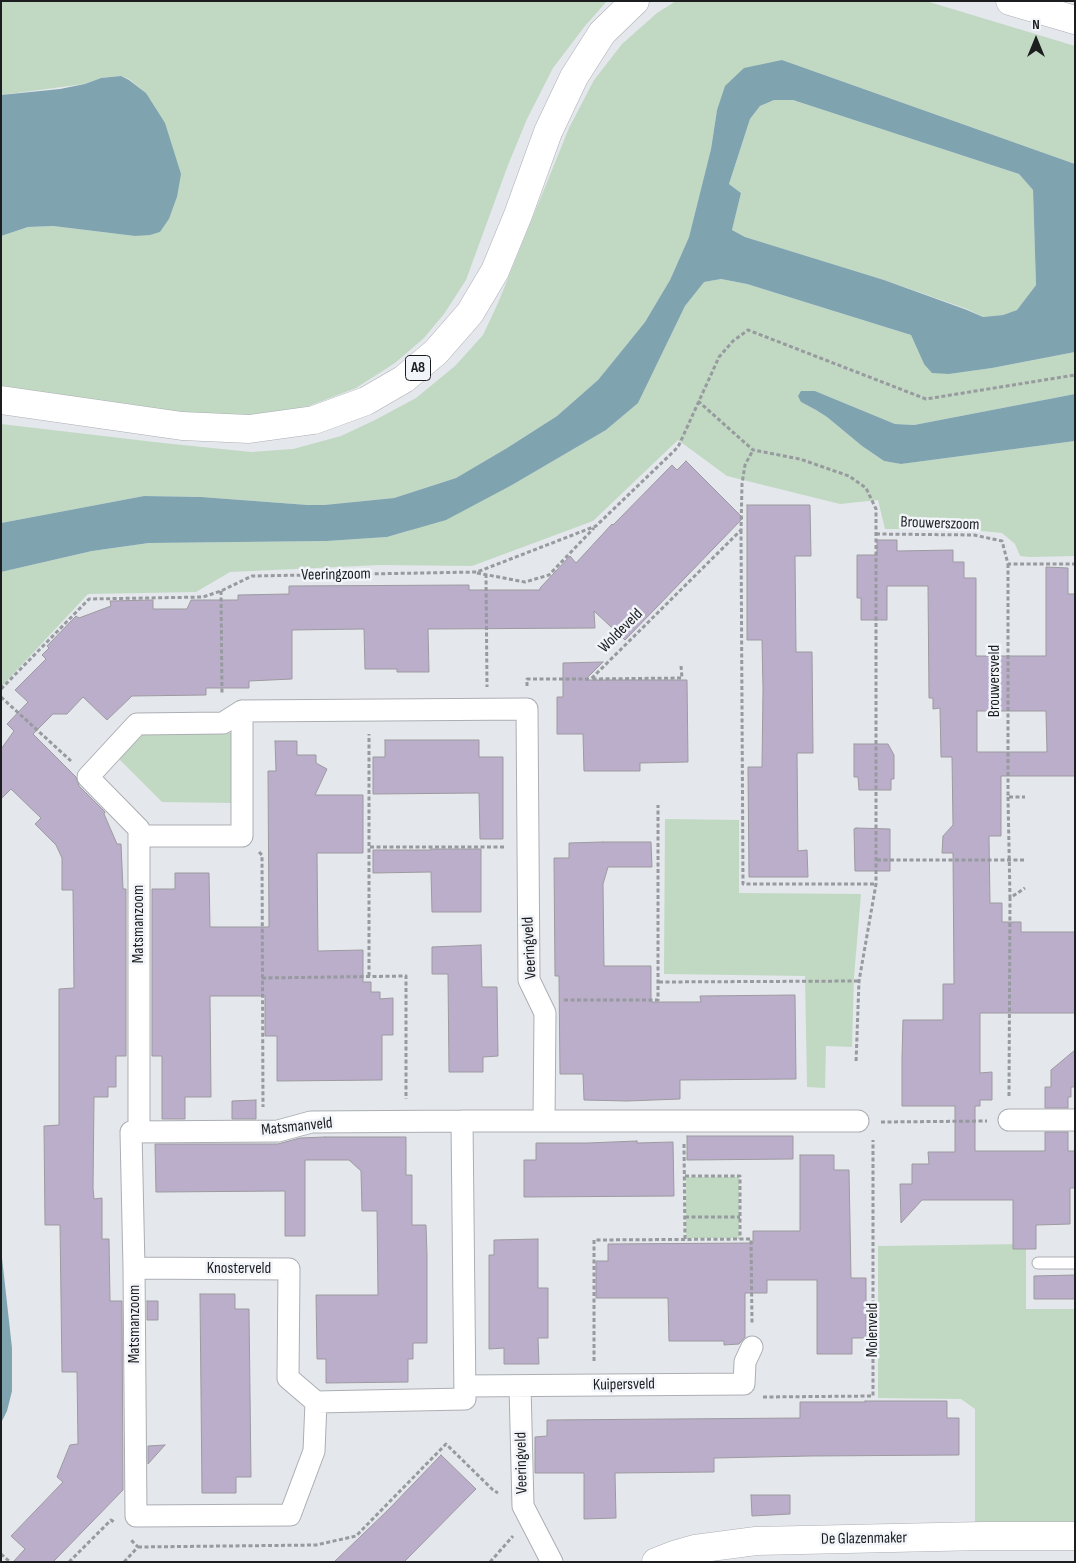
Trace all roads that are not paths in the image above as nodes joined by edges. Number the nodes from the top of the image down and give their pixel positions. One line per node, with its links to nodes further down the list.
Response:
1 (635, 1): 4 (main road, A8)
2 (1010, 1): 3 (main road)
3 (1075, 20)
4 (1, 400)
5 (242, 711): 6 (street); 6 (street); 10 (street, Veeringveld)
6 (139, 836): 12 (street, Matsmanzoom)
7 (1009, 1120): 8 (street)
8 (1075, 1120)
9 (462, 1121): 10 (street); 12 (street, Matsmanveld); 17 (street)
10 (544, 1121): 11 (street)
11 (868, 1125)
12 (135, 1132): 15 (street, Matsmanzoom)
13 (1038, 1263): 14 (lane)
14 (1075, 1263)
15 (134, 1268): 19 (street, Knosterveld); 19 (street, Matsmanzoom)
16 (752, 1347): 18 (street, Kuipersveld)
17 (465, 1386): 18 (street, Kuipersveld); 19 (street)
18 (520, 1386): 21 (street, Veeringveld)
19 (316, 1402)
20 (1075, 1536): 22 (main road, De Glazenmaker)
21 (552, 1562)
22 (656, 1562)

